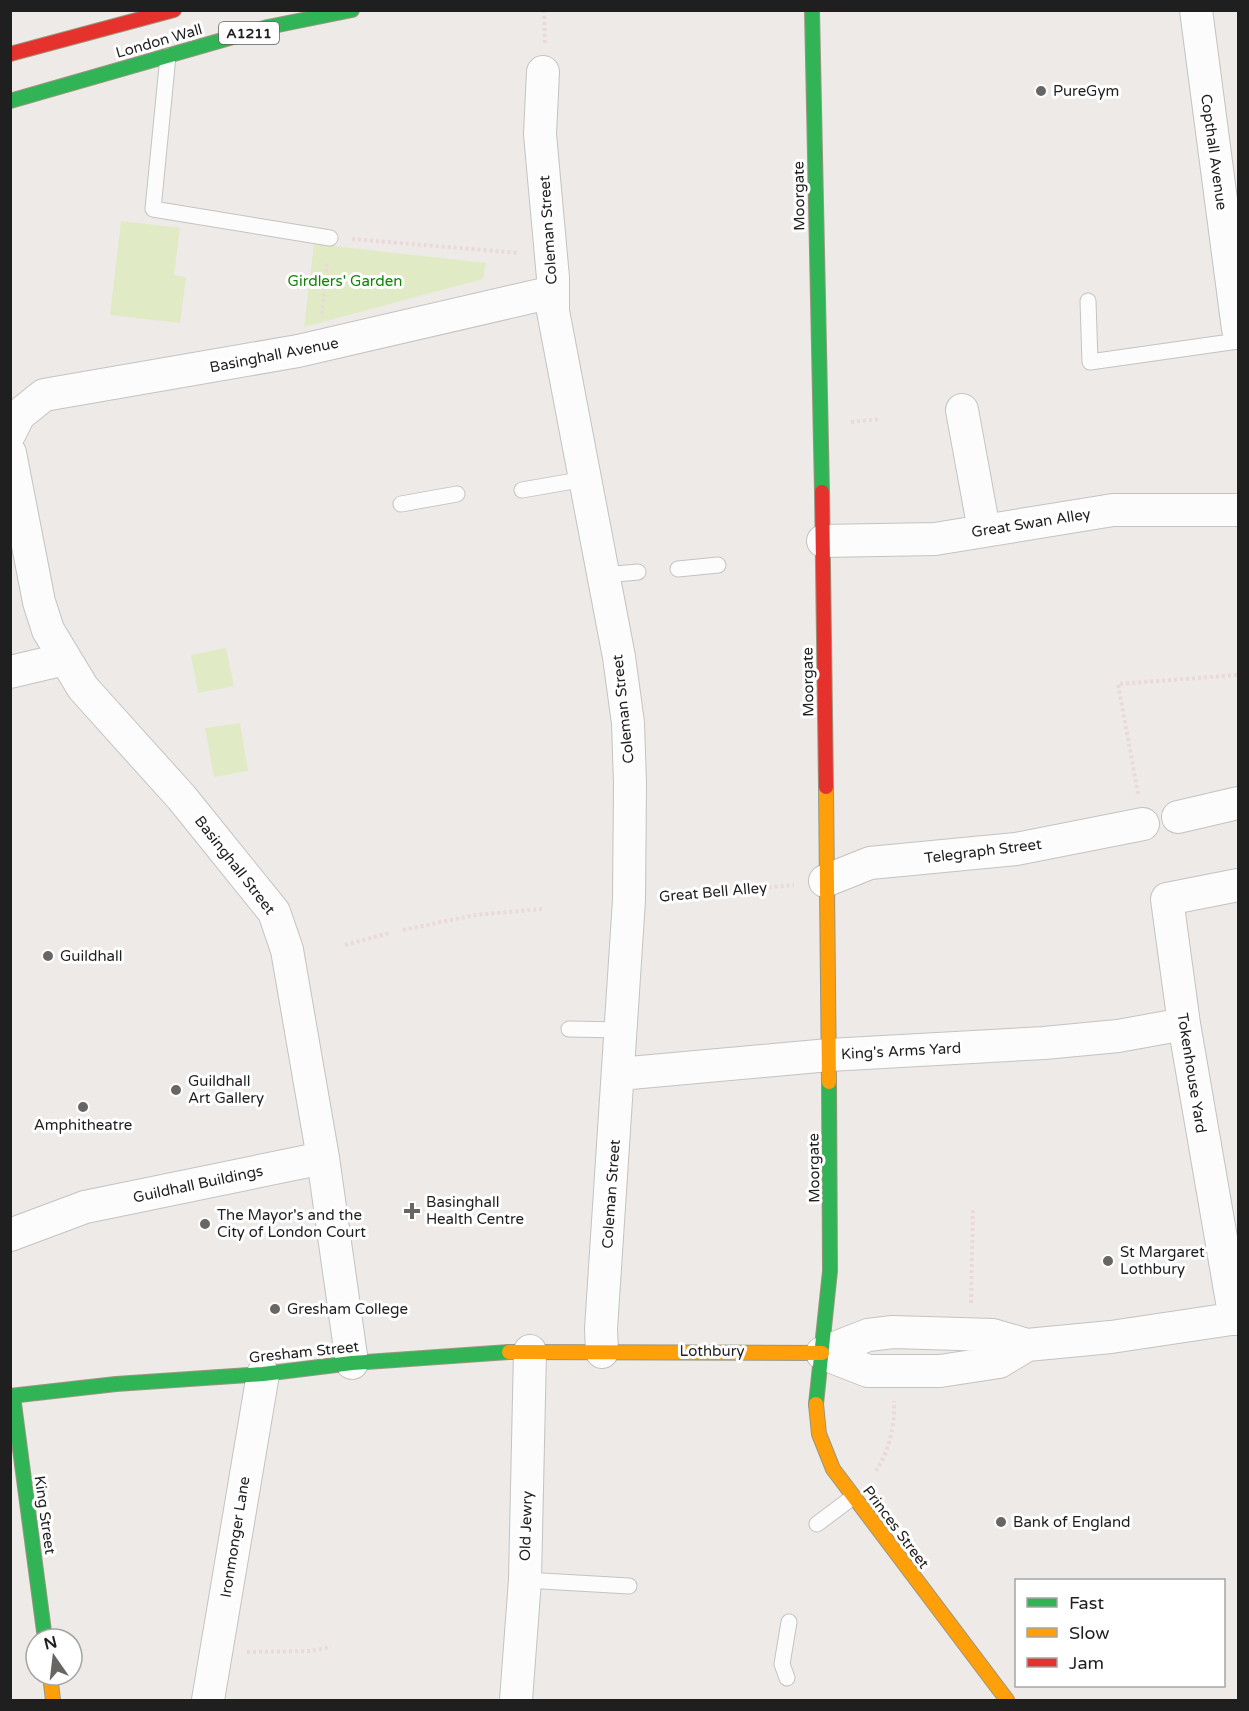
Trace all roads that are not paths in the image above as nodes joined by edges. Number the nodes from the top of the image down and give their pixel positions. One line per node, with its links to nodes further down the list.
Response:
1 (174, 10): 5 (street, London Wall)
2 (352, 10): 6 (street, London Wall / A1211)
3 (812, 10): 23 (street, Moorgate)
4 (1196, 10): 12 (street, Copthall Avenue)
5 (10, 54)
6 (168, 56): 8 (street, London Wall / A1211); 9 (lane)
7 (543, 72): 10 (street, Coleman Street)
8 (10, 101)
9 (330, 237)
10 (553, 292): 15 (street, Basinghall Avenue); 17 (street, Coleman Street)
11 (1088, 301): 13 (lane)
12 (1239, 329)
13 (1239, 341)
14 (962, 410): 22 (street)
15 (10, 433)
16 (10, 453): 28 (street, Basinghall Street)
17 (585, 479): 18 (lane); 27 (street, Coleman Street)
18 (522, 490)
19 (457, 494): 20 (lane)
20 (401, 504)
21 (1239, 510): 22 (street, Great Swan Alley)
22 (984, 530): 23 (street, Great Swan Alley)
23 (823, 541): 33 (street, Moorgate)
24 (717, 565): 25 (lane)
25 (678, 569)
26 (638, 572): 27 (lane)
27 (604, 575): 37 (street, Coleman Street)
28 (65, 659): 29 (street); 40 (street, Basinghall Street)
29 (10, 672)
30 (1239, 803): 31 (street)
31 (1178, 817)
32 (1143, 824): 33 (street, Telegraph Street)
33 (811, 883): 38 (street, Moorgate)
34 (1239, 885): 35 (street, Tokenhouse Yard)
35 (1184, 1024): 38 (street, King's Arms Yard); 42 (street, Tokenhouse Yard)
36 (569, 1029): 37 (lane)
37 (621, 1030): 39 (street, Coleman Street)
38 (829, 1055): 39 (street, King's Arms Yard); 46 (street, Moorgate)
39 (619, 1074): 45 (street, Coleman Street)
40 (323, 1158): 41 (street, Guildhall Buildings); 47 (street, Basinghall Street)
41 (10, 1235)
42 (1237, 1319): 43 (street, Lothbury)
43 (1027, 1346): 46 (street, Lothbury); 46 (street, Lothbury)
44 (530, 1351): 45 (street, Gresham Street); 47 (street, Gresham Street); 52 (street, Old Jewry)
45 (602, 1352): 46 (street, Lothbury)
46 (822, 1353): 50 (street, Princes Street)
47 (352, 1363): 48 (street, Gresham Street)
48 (263, 1374): 49 (street, Gresham Street); 58 (street, Ironmonger Lane)
49 (11, 1389): 55 (street, King Street)
50 (853, 1497): 51 (lane); 57 (street, Princes Street)
51 (816, 1524)
52 (525, 1580): 53 (lane); 59 (street, Old Jewry)
53 (629, 1586)
54 (789, 1622): 56 (lane)
55 (43, 1627)
56 (787, 1677)
57 (1004, 1699)
58 (208, 1701)
59 (516, 1701)

